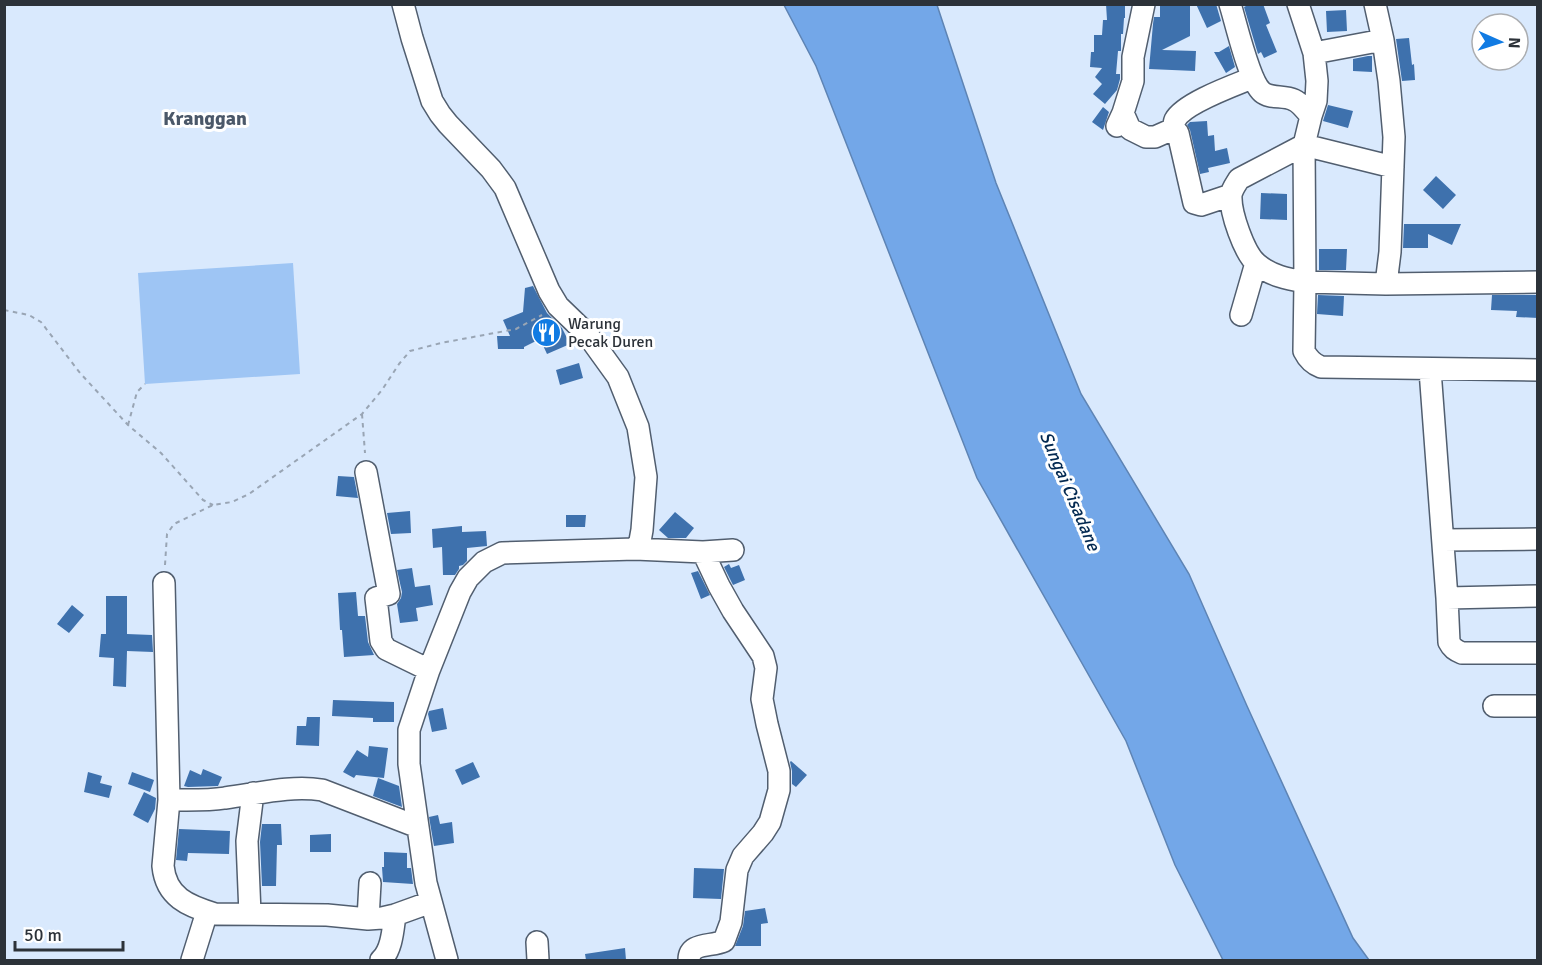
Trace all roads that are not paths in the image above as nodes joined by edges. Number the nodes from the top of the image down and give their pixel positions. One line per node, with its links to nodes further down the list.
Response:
1 (403, 4): 24 (street)
2 (1144, 4): 10 (street)
3 (1230, 4): 8 (street)
4 (1298, 4): 7 (street)
5 (1375, 4): 6 (street)
6 (1383, 40): 7 (street); 12 (street)
7 (1314, 52): 9 (street)
8 (1252, 78): 9 (street); 10 (street)
9 (1311, 116): 11 (street)
10 (1173, 129): 13 (street)
11 (1304, 145): 12 (street); 13 (street); 15 (street)
12 (1393, 167): 17 (street)
13 (1231, 195): 14 (street)
14 (1256, 263): 15 (street); 18 (street)
15 (1305, 282): 17 (street); 19 (street)
16 (1538, 282): 17 (street)
17 (1386, 284)
18 (1241, 315)
19 (1430, 370): 20 (street); 22 (street)
20 (1538, 370)
21 (366, 472): 31 (street)
22 (1443, 540): 23 (street); 29 (street)
23 (1538, 540)
24 (635, 549): 26 (street); 31 (street)
25 (733, 550): 26 (street)
26 (703, 552): 46 (street)
27 (164, 583): 35 (street)
28 (1538, 596): 29 (street)
29 (1447, 598): 30 (street)
30 (1538, 653)
31 (429, 670): 36 (street)
32 (1494, 706): 33 (street)
33 (1538, 706)
34 (253, 793): 35 (street); 36 (street); 40 (street)
35 (169, 800): 39 (street)
36 (418, 828): 38 (street)
37 (370, 883): 42 (street)
38 (431, 902): 41 (street); 45 (street)
39 (207, 912): 40 (street); 43 (street)
40 (249, 914): 42 (street)
41 (395, 915): 42 (street); 44 (street)
42 (368, 920)
43 (192, 960)
44 (381, 960)
45 (447, 960)
46 (689, 960)

